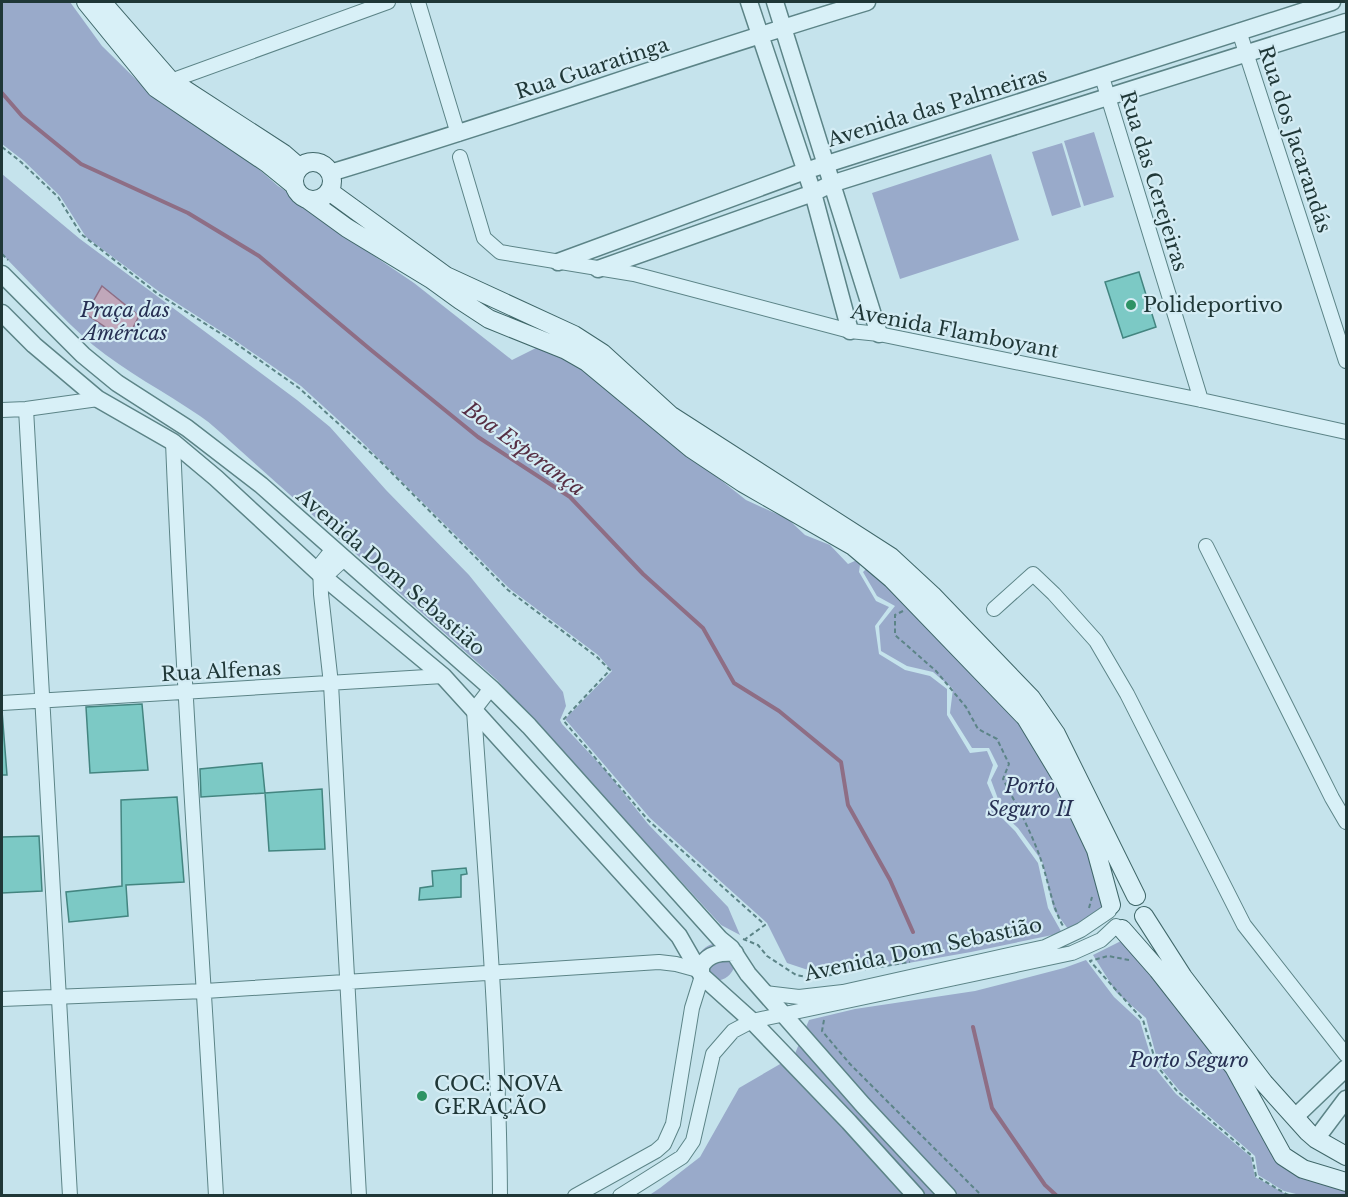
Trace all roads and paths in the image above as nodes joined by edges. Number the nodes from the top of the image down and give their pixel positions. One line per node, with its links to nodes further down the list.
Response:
1 (86, 2): 15 (main road)
2 (102, 2): 15 (main road)
3 (388, 2): 15 (street)
4 (418, 2): 17 (street)
5 (750, 2): 12 (street)
6 (775, 2): 10 (street)
7 (867, 2): 10 (street, Rua Guaratinga)
8 (1332, 2): 11 (street, Avenida das Palmeiras)
9 (1347, 22): 13 (street)
10 (783, 27): 12 (street, Rua Guaratinga); 20 (street)
11 (1239, 31): 13 (street, Rua dos Jacarandás); 14 (street, Avenida das Palmeiras)
12 (760, 34): 17 (street, Rua Guaratinga); 22 (street)
13 (1247, 53): 16 (street); 34 (street, Rua dos Jacarandás)
14 (1102, 77): 16 (street, Rua das Cerejeiras); 20 (street, Avenida das Palmeiras)
15 (163, 84): 21 (main road); 25 (main road)
16 (1109, 98): 24 (street); 36 (street, Rua das Cerejeiras)
17 (458, 134): 23 (street, Rua Guaratinga)
18 (2, 147): 63 (path)
19 (460, 158): 28 (street, Avenida Flamboyant)
20 (825, 164): 22 (street, Avenida das Palmeiras); 24 (street)
21 (299, 167): 23 (main road); 25 (main road)
22 (805, 171): 26 (street); 28 (street, Avenida das Palmeiras)
23 (329, 182): 27 (main road); 55 (main road)
24 (831, 184): 26 (street); 33 (street)
25 (294, 185): 27 (main road)
26 (813, 193): 29 (street); 32 (street)
27 (307, 199): 58 (main road)
28 (558, 262): 29 (street, Avenida Flamboyant)
29 (598, 269): 32 (street, Avenida Flamboyant)
30 (2, 274): 42 (street, Avenida Dom Sebastião)
31 (2, 313): 35 (street)
32 (850, 331): 33 (street, Avenida Flamboyant)
33 (879, 334): 36 (street, Avenida Flamboyant)
34 (1347, 361)
35 (98, 399): 37 (street); 40 (street)
36 (1201, 400): 39 (street, Avenida Flamboyant)
37 (26, 409): 38 (street); 50 (street)
38 (2, 410)
39 (1347, 432)
40 (173, 442): 43 (street); 49 (street)
41 (1206, 546): 53 (street)
42 (339, 554): 43 (street); 48 (street, Avenida Dom Sebastião)
43 (320, 574): 46 (street); 47 (street)
44 (994, 609): 75 (street)
45 (903, 610): 59 (path)
46 (443, 676): 47 (street, Rua Alfenas); 52 (street)
47 (331, 684): 49 (street, Rua Alfenas); 67 (street)
48 (491, 688): 52 (street); 60 (street, Avenida Dom Sebastião)
49 (184, 693): 50 (street, Rua Alfenas); 68 (street)
50 (42, 701): 51 (street, Rua Alfenas); 70 (street)
51 (2, 703)
52 (474, 710): 65 (street); 66 (street)
53 (1347, 822)
54 (1093, 895): 56 (path)
55 (1136, 896): 57 (main road); 58 (main road)
56 (1087, 913)
57 (1144, 916): 58 (main road); 78 (main road)
58 (1114, 920): 59 (street, Avenida Dom Sebastião); 61 (street, Avenida Dom Sebastião); 62 (path); 81 (main road)
59 (1070, 936): 69 (street, Avenida Dom Sebastião)
60 (735, 953): 65 (street); 69 (street, Avenida Dom Sebastião)
61 (1086, 956): 62 (path); 72 (street, Avenida Dom Sebastião); 91 (path)
62 (1128, 960): 64 (path)
63 (918, 961)
64 (1136, 964)
65 (698, 969): 66 (street); 74 (street); 86 (street)
66 (492, 973): 67 (street); 85 (street)
67 (348, 981): 68 (street); 84 (street)
68 (205, 991): 70 (street); 83 (street)
69 (765, 993): 72 (street)
70 (60, 998): 71 (street); 82 (street)
71 (2, 999)
72 (784, 1014): 74 (street, Avenida Dom Sebastião); 89 (street)
73 (824, 1015): 90 (path)
74 (748, 1018): 87 (street); 88 (street)
75 (1347, 1055)
76 (1347, 1068): 78 (street)
77 (1347, 1099): 79 (street)
78 (1294, 1117): 79 (main road)
79 (1316, 1139): 80 (main road)
80 (1347, 1156)
81 (1347, 1182)
82 (70, 1196)
83 (216, 1196)
84 (359, 1196)
85 (500, 1196)
86 (574, 1196)
87 (620, 1196)
88 (916, 1196)
89 (948, 1196)
90 (982, 1196)
91 (1292, 1196)

